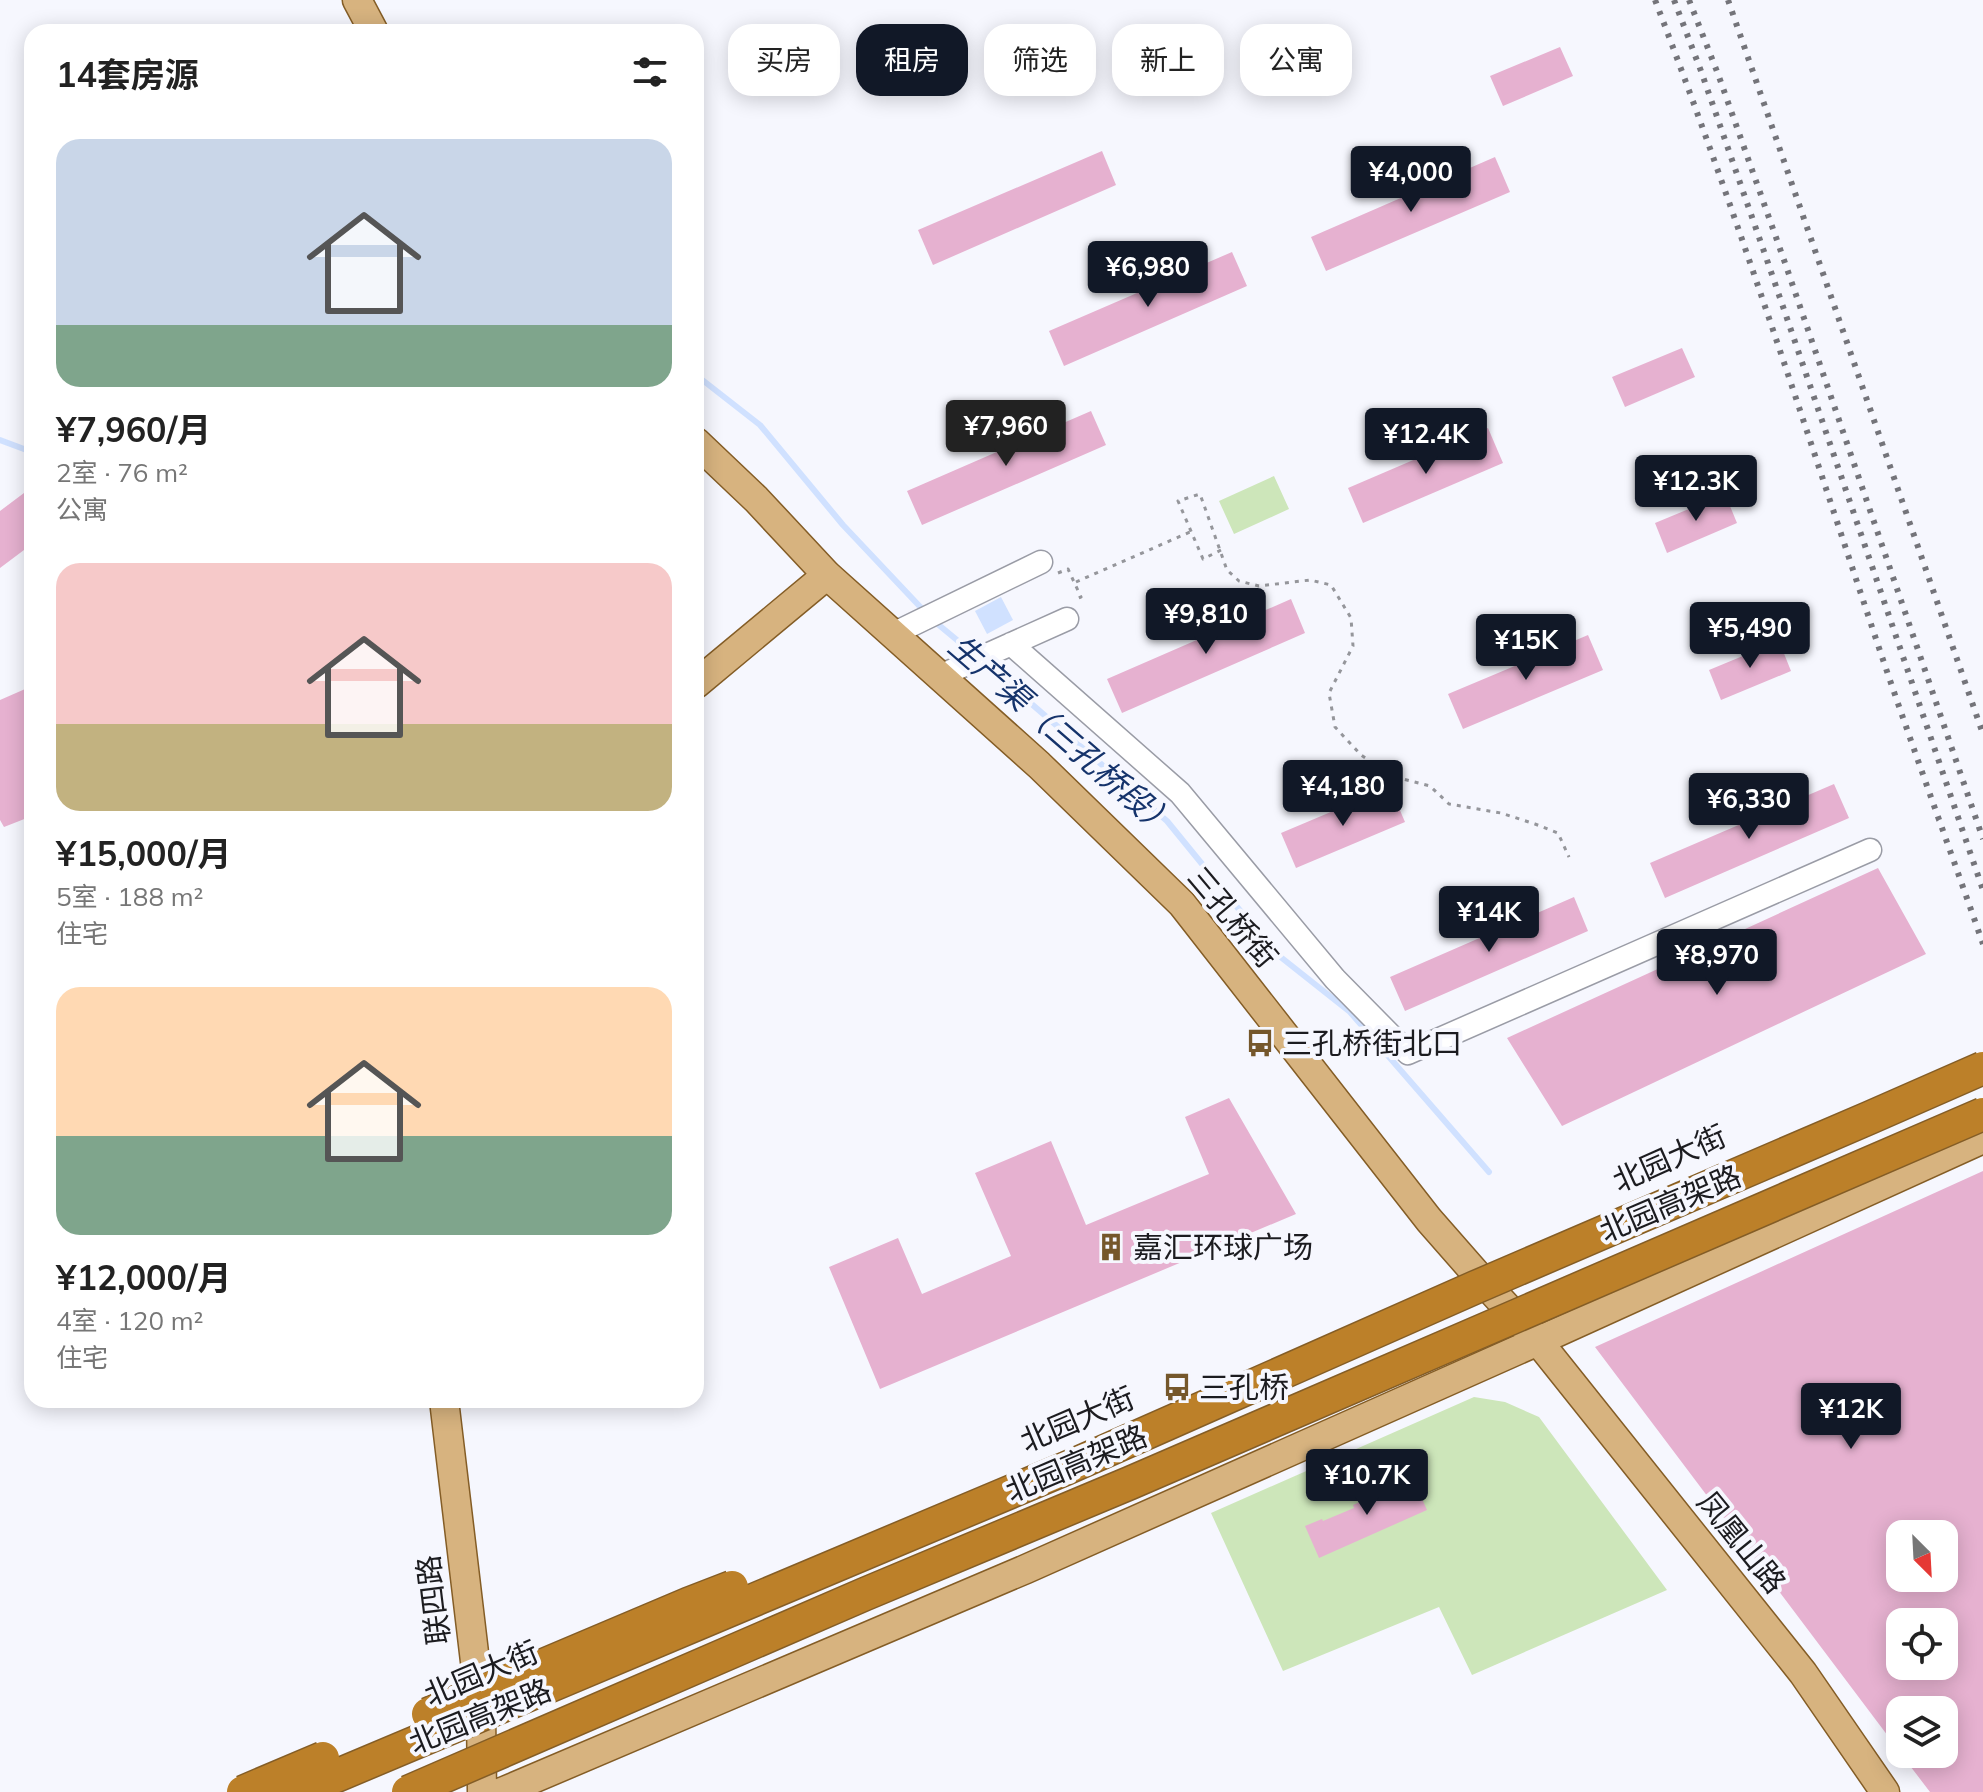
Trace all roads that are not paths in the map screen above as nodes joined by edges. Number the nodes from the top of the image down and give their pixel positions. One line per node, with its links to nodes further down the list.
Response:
1 (357, 0): 2 (main road)
2 (370, 24)
3 (704, 450): 5 (main road, 三孔桥街)
4 (1041, 562): 7 (street)
5 (827, 575): 7 (main road, 三孔桥街); 10 (main road)
6 (1067, 619): 8 (street)
7 (893, 634): 9 (main road, 三孔桥街)
8 (1001, 648): 9 (street); 11 (street)
9 (940, 676): 16 (main road, 三孔桥街)
10 (704, 677)
11 (1870, 850)
12 (1983, 1059): 16 (main road, 北园大街)
13 (1983, 1068): 19 (highway, 北园高架路, bridge)
14 (1983, 1114): 24 (highway, 北园高架路, bridge)
15 (1983, 1139): 17 (main road)
16 (1479, 1277): 17 (main road, 三孔桥街); 20 (main road, 北园大街)
17 (1538, 1341): 26 (main road); 27 (main road, 凤凰山路)
18 (445, 1408): 20 (main road, 联四路)
19 (1067, 1468): 21 (highway, bridge); 23 (highway, 北园高架路, bridge)
20 (481, 1712): 22 (main road, 北园大街); 25 (main road, 联四路)
21 (243, 1792)
22 (280, 1792)
23 (298, 1792)
24 (408, 1792)
25 (482, 1792)
26 (502, 1792)
27 (1885, 1792)

